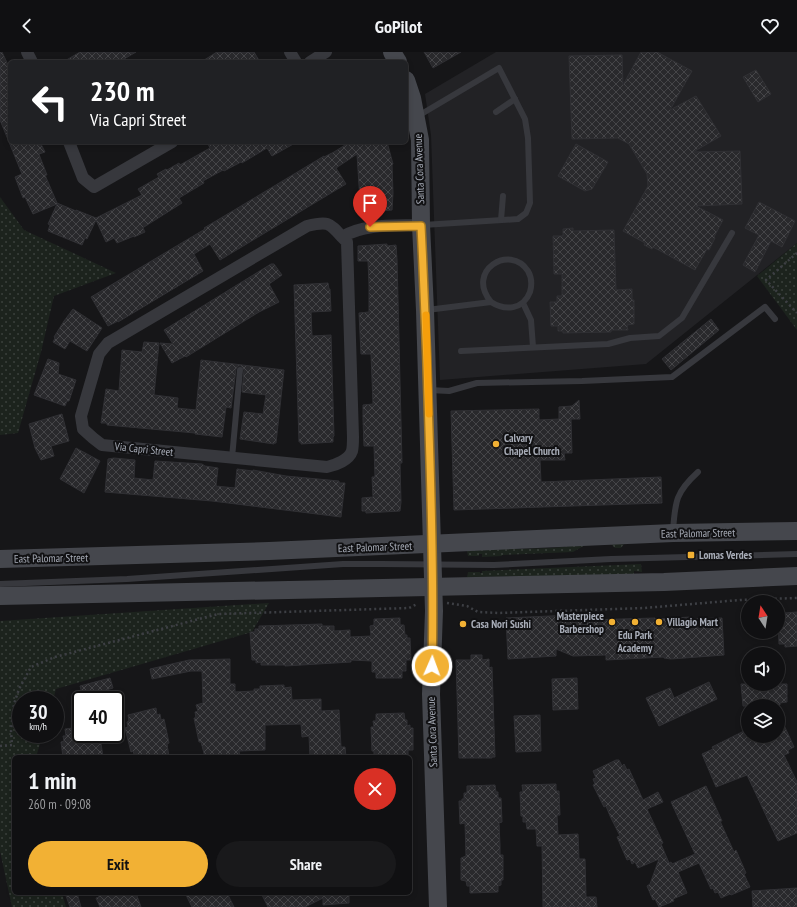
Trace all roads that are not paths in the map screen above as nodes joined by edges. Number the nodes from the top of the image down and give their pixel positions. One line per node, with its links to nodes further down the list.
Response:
1 (326, 52): 2 (street)
2 (313, 60)
3 (408, 86): 6 (main road, Santa Cora Avenue)
4 (515, 99): 5 (lane); 6 (lane); 10 (lane)
5 (496, 112)
6 (416, 117): 11 (main road, Santa Cora Avenue)
7 (70, 144): 8 (street)
8 (169, 144)
9 (502, 196): 10 (lane)
10 (501, 220): 11 (lane)
11 (421, 226): 13 (street); 16 (main road, Santa Cora Avenue)
12 (732, 233): 18 (lane)
13 (342, 237): 22 (street, Via Capri Street); 22 (street, Via Capri Street)
14 (491, 302): 15 (lane); 15 (lane); 16 (lane)
15 (523, 303): 18 (lane)
16 (425, 310): 21 (main road, Santa Cora Avenue)
17 (775, 319): 21 (lane)
18 (534, 347): 19 (lane)
19 (461, 351)
20 (240, 370): 22 (lane)
21 (428, 390): 26 (main road, Santa Cora Avenue)
22 (232, 458)
23 (698, 472): 25 (lane)
24 (797, 532): 25 (main road, East Palomar Street)
25 (673, 533): 26 (main road, East Palomar Street)
26 (432, 545): 28 (main road, East Palomar Street); 29 (main road, Santa Cora Avenue)
27 (797, 554): 29 (lane)
28 (0, 559)
29 (433, 564): 31 (lane); 32 (main road, Santa Cora Avenue)
30 (797, 576): 32 (main road)
31 (0, 584)
32 (433, 586): 33 (main road); 34 (main road, Santa Cora Avenue)
33 (0, 596)
34 (438, 907)

